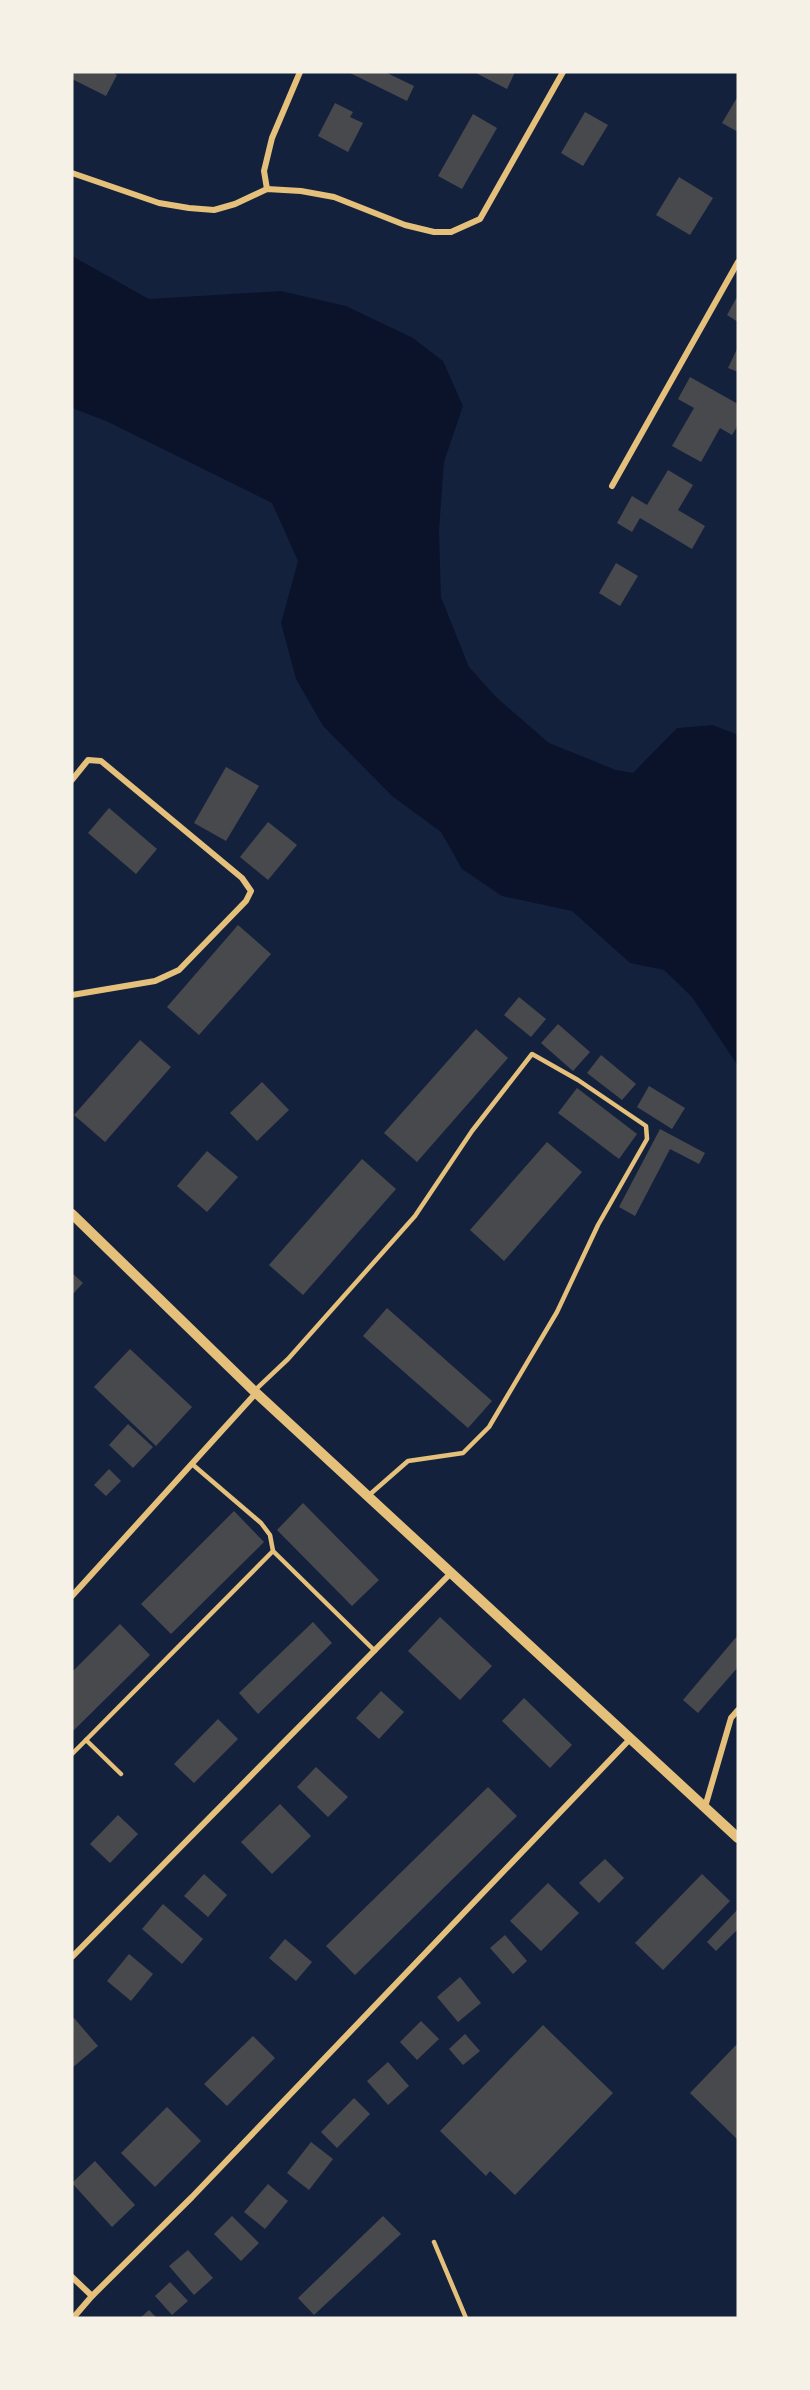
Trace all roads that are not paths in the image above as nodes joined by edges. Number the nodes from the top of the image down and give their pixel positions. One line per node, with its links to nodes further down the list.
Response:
1 (300, 72): 4 (street)
2 (563, 72): 4 (street)
3 (72, 173): 4 (street)
4 (267, 189)
5 (738, 262): 6 (street)
6 (612, 486)
7 (72, 780): 8 (street)
8 (72, 995)
9 (72, 1214): 10 (street)
10 (255, 1392): 11 (street); 12 (street); 12 (lane)
11 (192, 1464): 13 (lane); 15 (street)
12 (368, 1496): 14 (street)
13 (273, 1551): 16 (lane); 19 (lane)
14 (451, 1573): 16 (street); 18 (street)
15 (72, 1596)
16 (375, 1651): 24 (street)
17 (738, 1710): 22 (street)
18 (631, 1738): 22 (street); 27 (street)
19 (86, 1740): 20 (lane); 21 (lane)
20 (72, 1754)
21 (121, 1774)
22 (705, 1807): 23 (street)
23 (738, 1838)
24 (72, 1957)
25 (434, 2242): 29 (lane)
26 (72, 2277): 27 (street)
27 (92, 2296): 28 (street)
28 (73, 2318)
29 (466, 2318)

